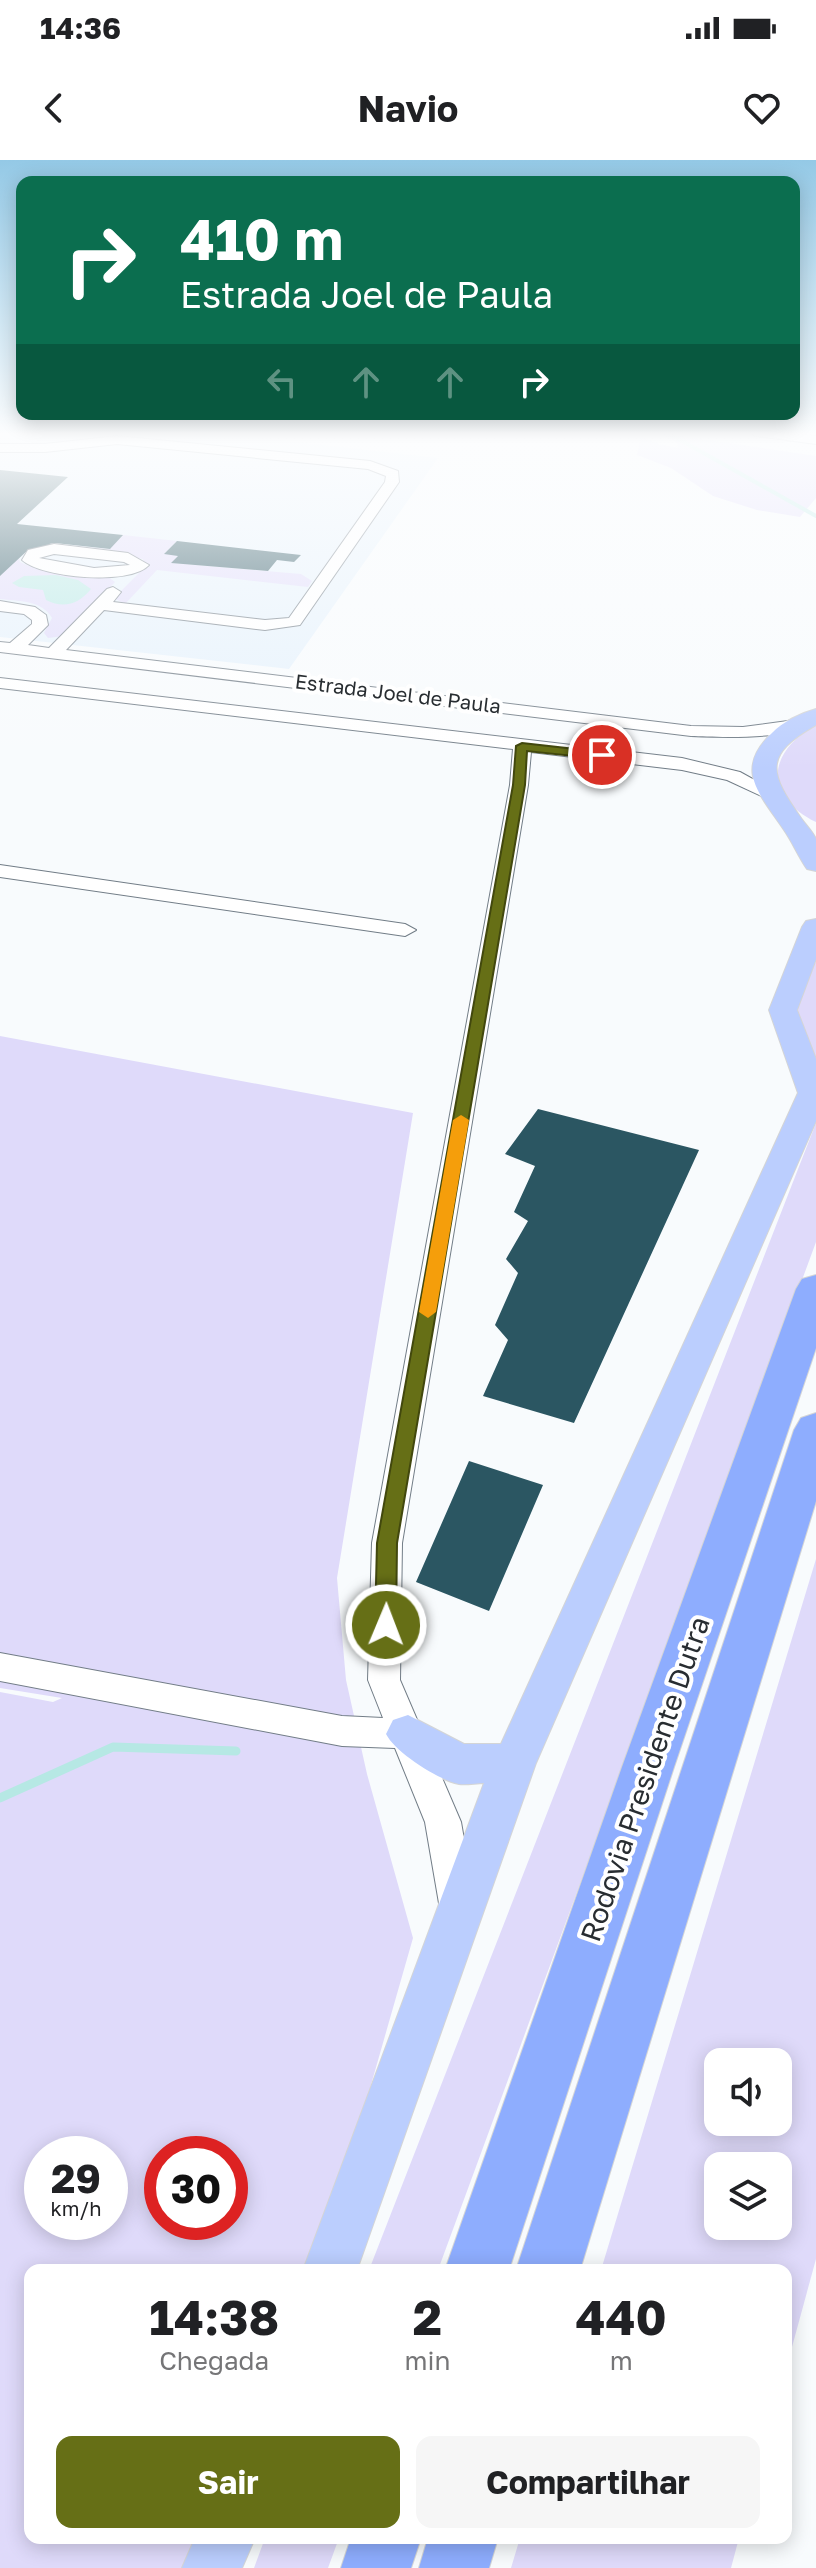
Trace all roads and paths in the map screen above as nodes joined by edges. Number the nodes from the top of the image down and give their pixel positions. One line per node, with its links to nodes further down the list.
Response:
1 (348, 544): 3 (street)
2 (133, 572): 2 (street); 3 (street)
3 (100, 605): 6 (street)
4 (0, 606): 5 (street)
5 (30, 635): 6 (street); 7 (street)
6 (59, 647): 7 (street, Estrada Joel de Paula); 8 (street); 10 (street, Estrada Joel de Paula)
7 (7, 648)
8 (230, 659)
9 (0, 683): 11 (street, Estrada Joel de Paula)
10 (806, 720): 12 (main road)
11 (522, 746): 12 (street, Estrada Joel de Paula); 21 (street, Estrada Joel de Paula)
12 (768, 793): 13 (main road)
13 (805, 828): 14 (main road)
14 (816, 863)
15 (0, 871): 17 (street)
16 (816, 927): 22 (main road)
17 (405, 930)
18 (816, 1289): 25 (highway, Rodovia Presidente Dutra)
19 (816, 1430): 26 (highway, Rodovia Presidente Dutra)
20 (0, 1667): 21 (street)
21 (408, 1734): 22 (main road); 23 (street, Estrada Joel de Paula)
22 (514, 1763): 23 (main road)
23 (459, 1913): 24 (main road)
24 (332, 2264)
25 (479, 2264)
26 (550, 2264)
27 (222, 2544): 30 (main road)
28 (384, 2544): 31 (highway)
29 (461, 2544): 32 (highway)
30 (212, 2568)
31 (376, 2568)
32 (454, 2568)

